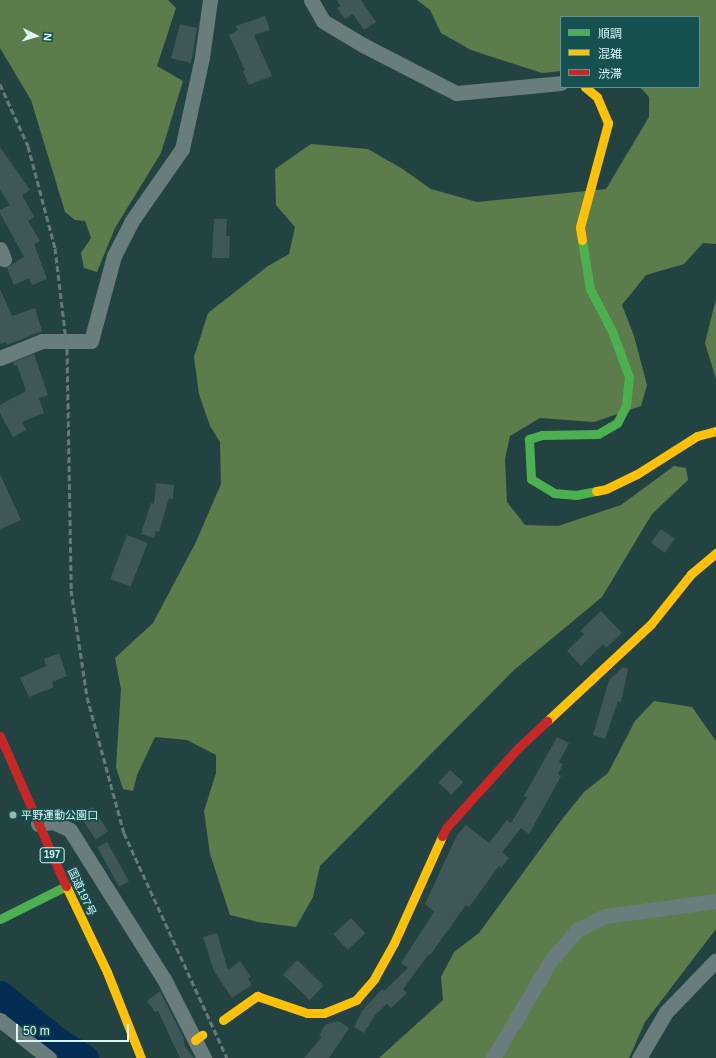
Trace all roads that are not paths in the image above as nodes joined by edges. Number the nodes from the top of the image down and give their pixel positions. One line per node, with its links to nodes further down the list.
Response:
1 (210, 0): 5 (street)
2 (311, 0): 3 (street)
3 (560, 83)
4 (586, 88): 6 (main road)
5 (0, 358)
6 (716, 431)
7 (716, 553): 15 (main road)
8 (0, 736): 9 (main road, 国道197号 / 197)
9 (38, 824): 10 (main road, 国道197号 / 197); 18 (street)
10 (66, 886): 12 (main road); 17 (main road, 国道197号 / 197)
11 (716, 901): 19 (street)
12 (0, 919)
13 (716, 960): 20 (street)
14 (0, 1020): 16 (street)
15 (223, 1020)
16 (49, 1058)
17 (141, 1058)
18 (204, 1058)
19 (493, 1058)
20 (639, 1058)

